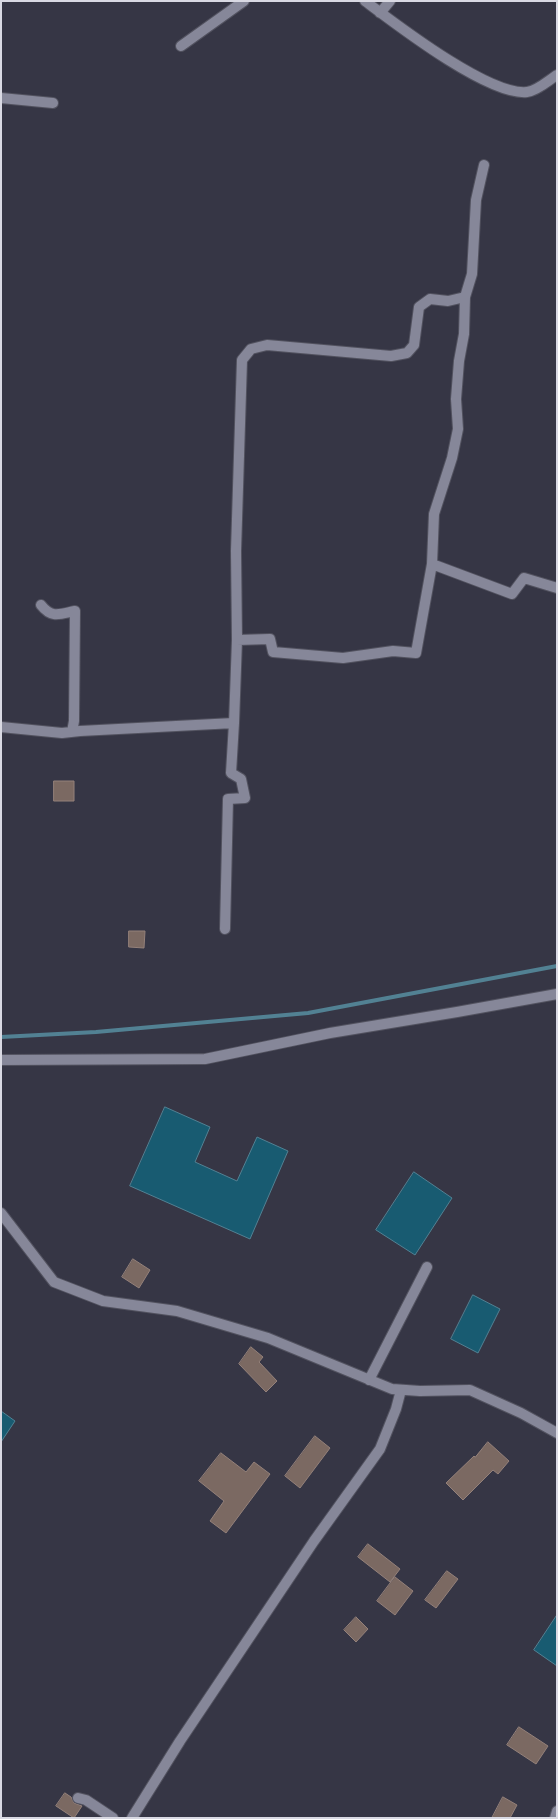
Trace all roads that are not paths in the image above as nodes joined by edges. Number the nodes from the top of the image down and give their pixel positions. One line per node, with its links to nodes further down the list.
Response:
1 (244, 1): 5 (street)
2 (366, 1): 4 (street)
3 (390, 1): 4 (street)
4 (380, 12): 6 (street)
5 (182, 46)
6 (557, 75)
7 (1, 98): 8 (street)
8 (53, 103)
9 (484, 165): 10 (street)
10 (465, 297): 11 (street); 14 (street)
11 (432, 564): 12 (street); 14 (street)
12 (557, 588)
13 (41, 606): 17 (street)
14 (237, 640): 15 (street)
15 (234, 723): 17 (street); 18 (street)
16 (1, 727): 17 (street)
17 (72, 732)
18 (226, 929)
19 (557, 994): 20 (street)
20 (1, 1060)
21 (1, 1213): 23 (street)
22 (427, 1267): 23 (street)
23 (369, 1380): 24 (street)
24 (401, 1390): 25 (street); 29 (street)
25 (557, 1433)
26 (78, 1798): 28 (street)
27 (557, 1812): 30 (street)
28 (112, 1818)
29 (132, 1818)
30 (555, 1818)

